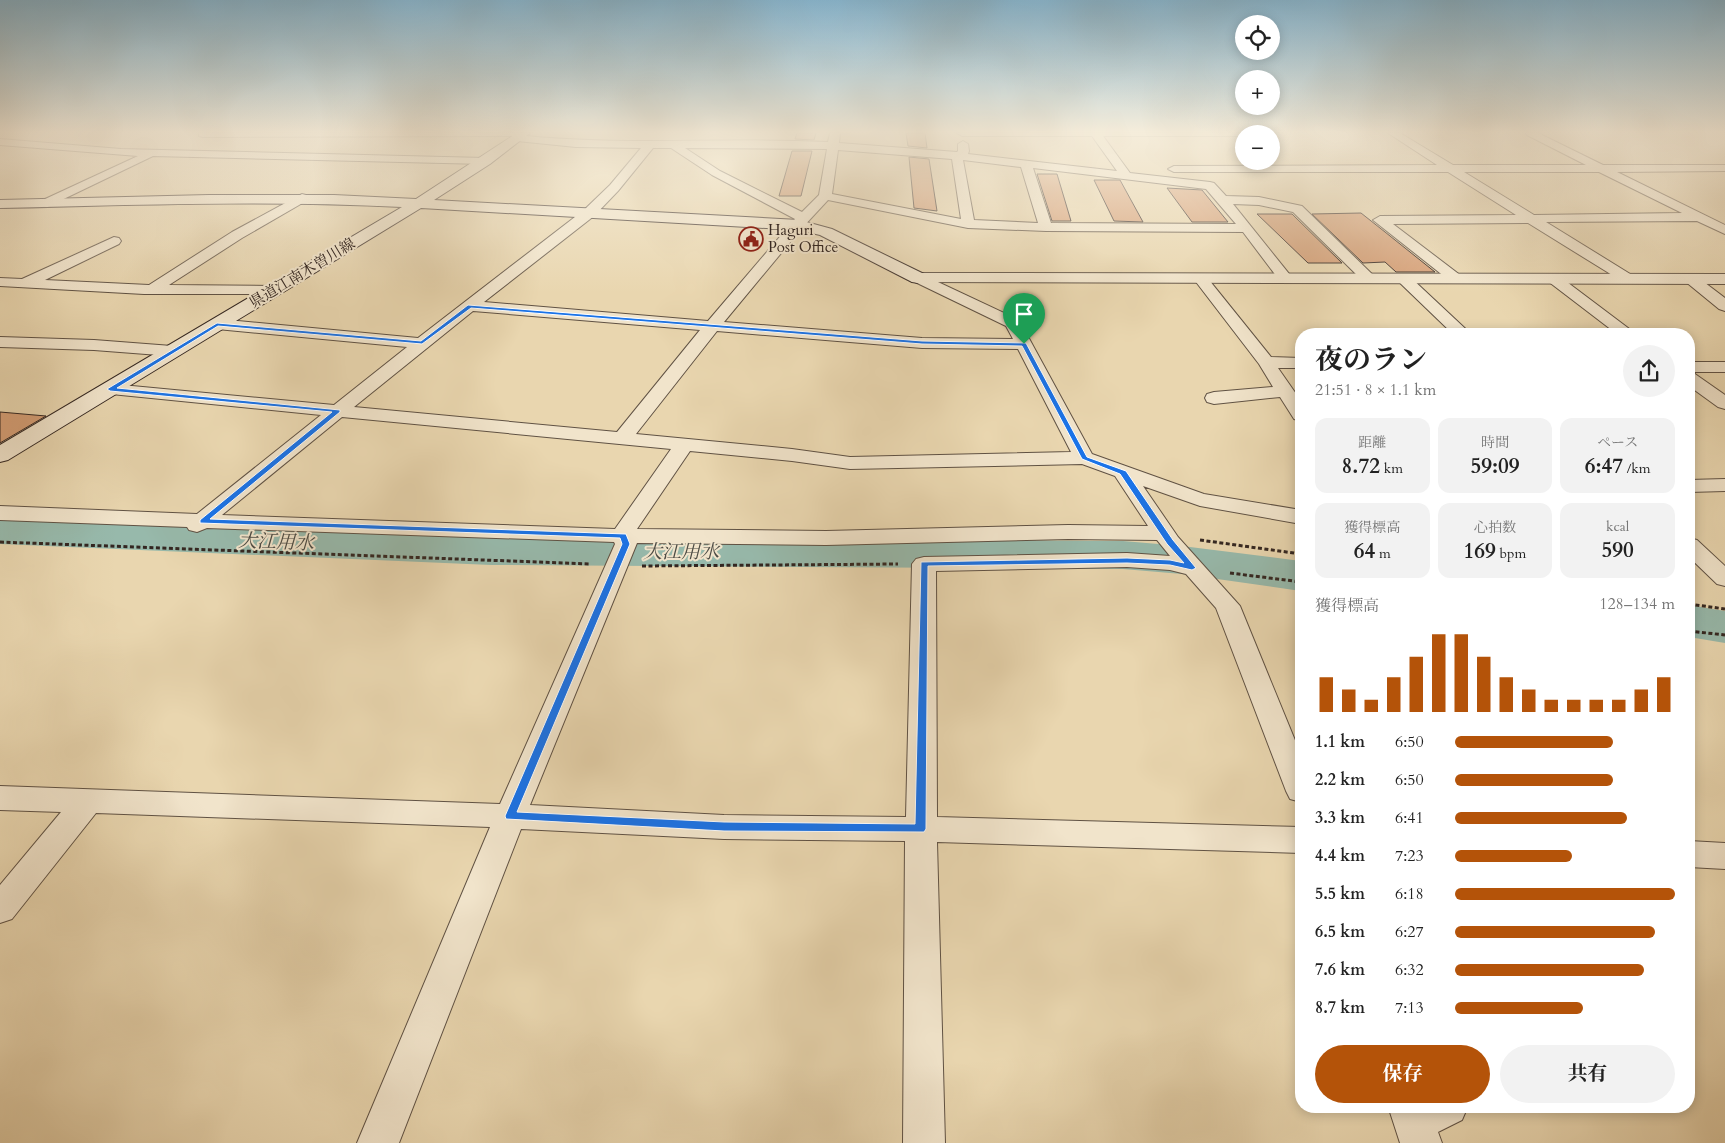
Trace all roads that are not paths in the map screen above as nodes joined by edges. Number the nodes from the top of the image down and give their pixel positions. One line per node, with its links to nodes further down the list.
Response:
1 (82, 186): 14 (street)
2 (446, 186): 16 (main road, 県道江南木曽川線)
3 (615, 186): 17 (street)
4 (739, 186): 21 (street)
5 (828, 186): 11 (street)
6 (962, 186): 22 (street)
7 (1033, 186): 23 (street)
8 (1210, 186): 13 (street)
9 (1479, 186): 18 (street)
10 (1637, 186): 19 (street)
11 (825, 196): 21 (street); 22 (street)
12 (302, 198): 14 (main road); 16 (main road); 39 (street)
13 (1222, 200): 24 (street); 30 (street)
14 (47, 203): 15 (main road)
15 (0, 204)
16 (418, 204): 17 (main road); 40 (main road, 県道江南木曽川線)
17 (589, 213): 21 (main road); 42 (street)
18 (1530, 218): 19 (street); 31 (street); 35 (street)
19 (1700, 218): 20 (street); 25 (street)
20 (1725, 219)
21 (800, 221): 27 (main road); 45 (street)
22 (968, 224): 23 (street)
23 (1046, 227): 24 (street)
24 (1247, 228): 29 (street)
25 (1725, 230)
26 (114, 241): 38 (street)
27 (918, 278): 28 (main road); 50 (street)
28 (1200, 278): 29 (main road); 52 (street)
29 (1285, 278): 30 (main road)
30 (1368, 278): 32 (main road)
31 (1455, 278): 32 (main road); 33 (main road)
32 (1404, 279): 46 (street)
33 (1554, 279): 35 (main road); 47 (street)
34 (1725, 279): 36 (main road)
35 (1630, 280): 36 (main road)
36 (1691, 280): 43 (street)
37 (0, 282): 38 (street)
38 (22, 285): 39 (street); 41 (street)
39 (152, 289): 40 (street)
40 (273, 291): 44 (main road, 県道江南木曽川線)
41 (0, 296)
42 (470, 306): 45 (street); 49 (street)
43 (1725, 306)
44 (217, 324): 49 (street); 51 (main road, 県道江南木曽川線)
45 (712, 326): 50 (street); 63 (street)
46 (1457, 328)
47 (1620, 328)
48 (0, 342): 51 (street)
49 (422, 342): 62 (street)
50 (1024, 344): 66 (street)
51 (172, 351): 57 (main road, 県道江南木曽川線)
52 (1266, 362): 53 (street); 58 (street)
53 (1295, 363)
54 (1695, 367): 55 (street)
55 (1725, 367)
56 (1695, 382): 60 (street)
57 (110, 389): 62 (street); 65 (main road, 県道江南木曽川線)
58 (1284, 390): 59 (street); 61 (street)
59 (1214, 398)
60 (1725, 403)
61 (1295, 406)
62 (338, 411): 63 (street); 72 (street)
63 (622, 439): 64 (street)
64 (684, 445): 66 (street); 74 (street)
65 (0, 455)
66 (1084, 458): 67 (street)
67 (1123, 473): 71 (street); 73 (street)
68 (1725, 485): 69 (street)
69 (1695, 486)
70 (0, 513): 72 (street)
71 (1295, 516)
72 (200, 524): 74 (street)
73 (1167, 538): 74 (street); 76 (street)
74 (622, 551): 81 (street)
75 (1695, 551): 77 (street)
76 (1190, 565): 78 (street); 82 (street)
77 (1725, 579)
78 (1295, 777)
79 (0, 798): 80 (street)
80 (88, 800): 81 (street); 86 (street)
81 (510, 816): 82 (street); 89 (street)
82 (921, 829): 83 (street); 90 (street)
83 (1295, 840)
84 (1695, 854): 85 (street)
85 (1725, 856)
86 (0, 909)
87 (1435, 1113): 88 (street)
88 (1414, 1124)
89 (378, 1143)
90 (924, 1143)

